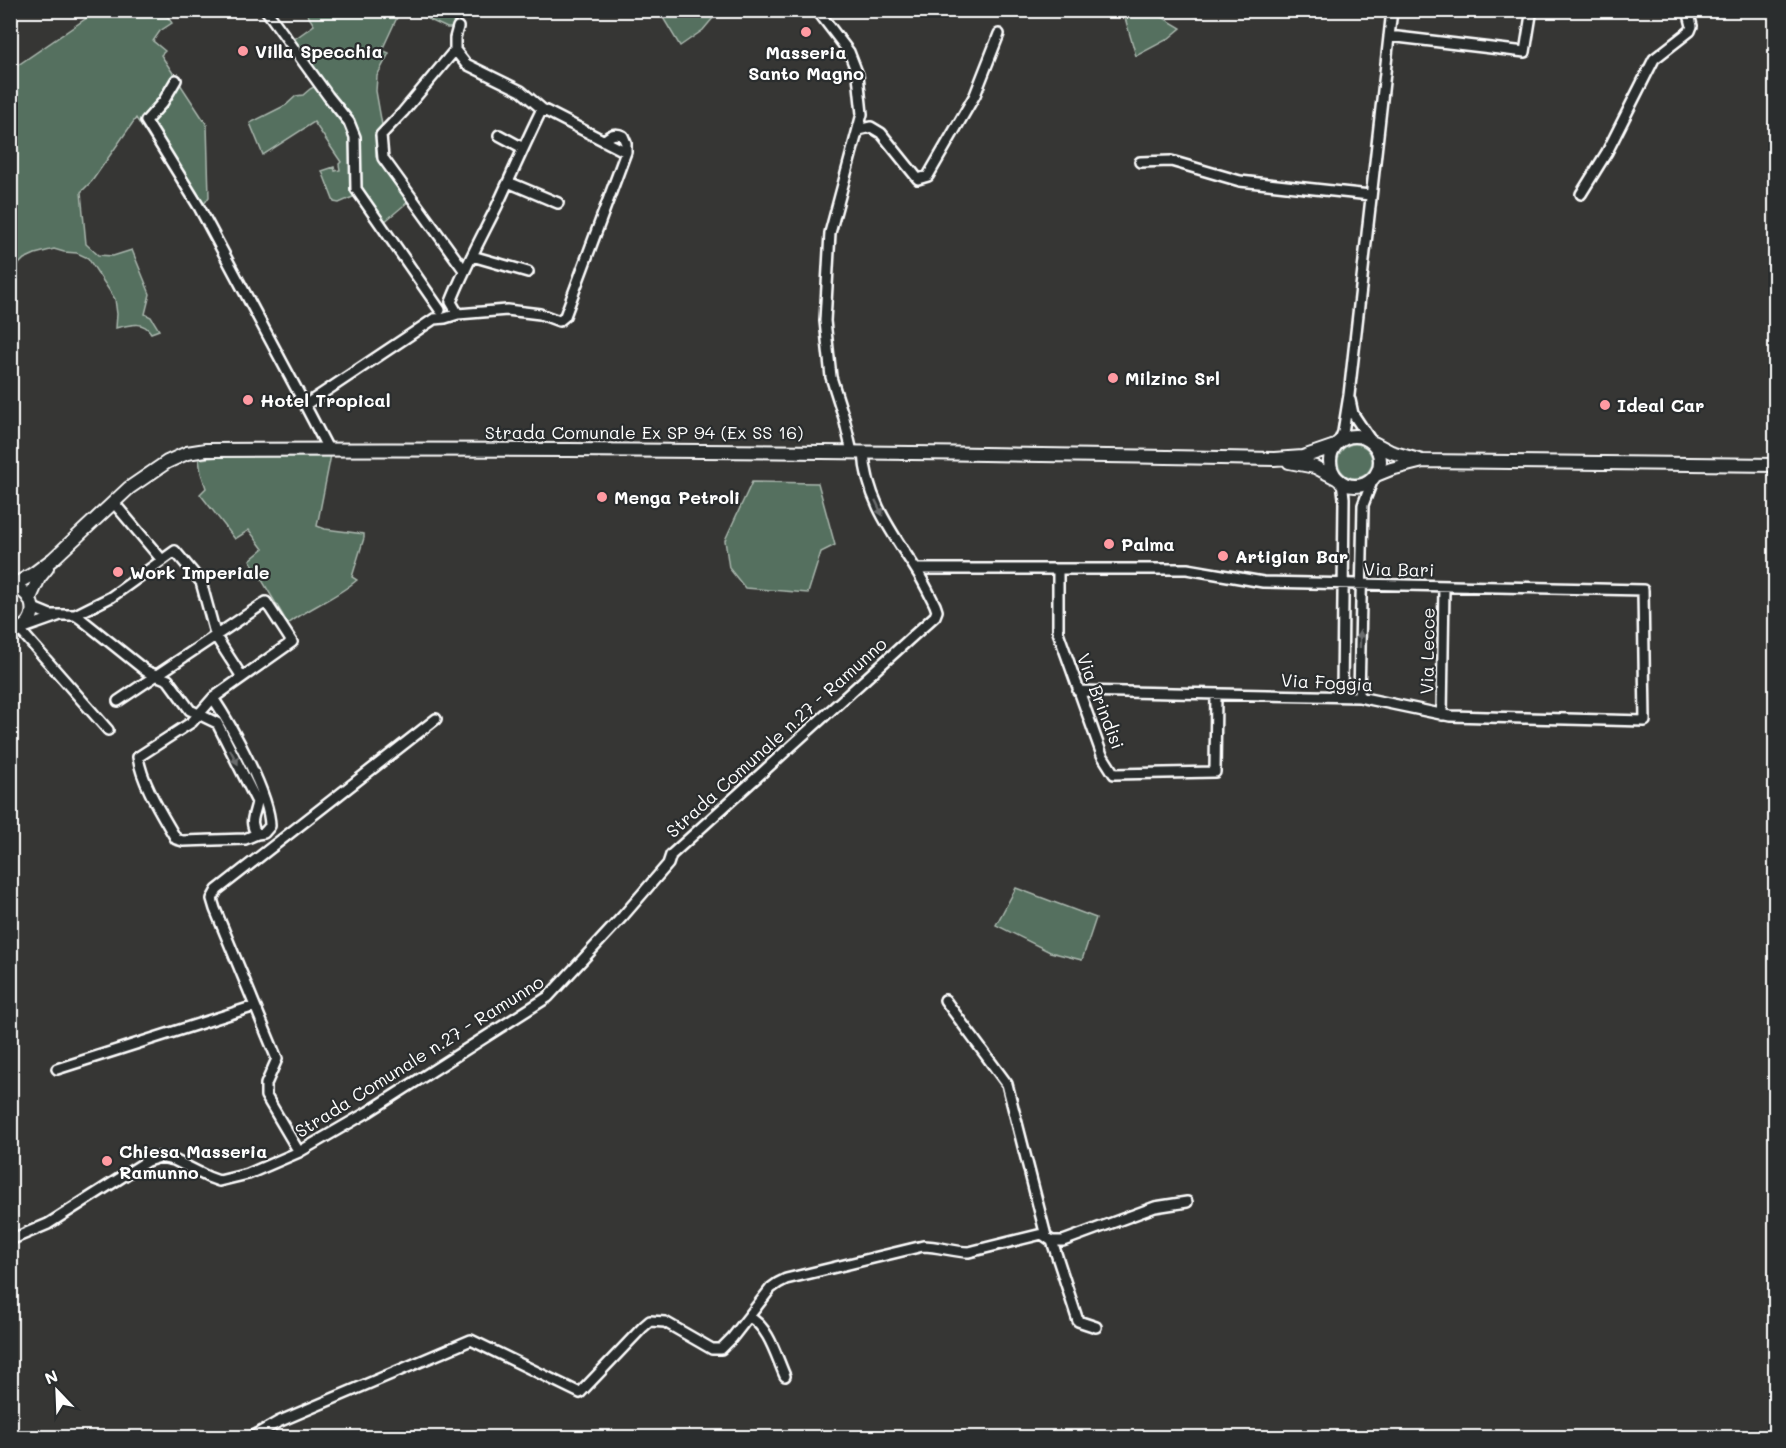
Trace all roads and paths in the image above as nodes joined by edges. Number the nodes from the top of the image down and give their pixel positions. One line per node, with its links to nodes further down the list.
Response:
1 (266, 10): 24 (street)
2 (817, 10): 12 (street)
3 (1392, 10): 8 (street)
4 (1688, 10): 17 (street)
5 (1531, 15): 8 (street)
6 (458, 27): 9 (street)
7 (999, 34): 12 (street)
8 (1389, 36): 18 (street)
9 (455, 50): 11 (street); 21 (street)
10 (176, 80): 28 (street)
11 (542, 109): 14 (street); 25 (street)
12 (858, 130): 32 (street)
13 (499, 135): 14 (street)
14 (523, 148): 16 (street)
15 (1140, 162): 18 (street)
16 (508, 182): 19 (street); 20 (street)
17 (1581, 194)
18 (1370, 195): 27 (street)
19 (558, 203)
20 (472, 256): 21 (street); 22 (street)
21 (464, 270): 23 (street)
22 (528, 272)
23 (451, 302): 24 (street); 25 (street)
24 (440, 310): 26 (street)
25 (458, 314): 26 (street)
26 (434, 319): 28 (street)
27 (1349, 395): 29 (street); 30 (street)
28 (305, 405): 31 (street)
29 (1371, 441): 30 (main road); 34 (main road); 36 (main road)
30 (1337, 444): 33 (main road, Strada Comunale Ex SP 94 (Ex SS 16)); 37 (main road)
31 (328, 449): 32 (main road, Strada Comunale Ex SP 94 (Ex SS 16)); 38 (main road, Strada Comunale Ex SP 94 (Ex SS 16))
32 (858, 452): 33 (main road, Strada Comunale Ex SP 94 (Ex SS 16)); 41 (street, one-way to 41)
33 (1274, 459): 37 (main road, Strada Comunale Ex SP 94 (Ex SS 16))
34 (1423, 462): 35 (main road); 36 (main road)
35 (1776, 465)
36 (1374, 477): 37 (main road); 44 (street)
37 (1340, 480): 43 (street)
38 (114, 503): 39 (main road, Strada Comunale Ex SP 94 (Ex SS 16)); 40 (street)
39 (53, 560): 45 (main road, Strada Comunale Ex SP 94 (Ex SS 16)); 47 (main road, Strada Comunale Ex SP 94 (Ex SS 16))
40 (162, 560): 49 (street); 51 (street)
41 (916, 569): 42 (street, Via Bari); 69 (street, Strada Comunale n.27 - Ramunno)
42 (1058, 569): 43 (street, Via Bari); 54 (street, Via Brindisi)
43 (1343, 584): 44 (street, Via Bari); 56 (street)
44 (1361, 585): 46 (street, Via Bari); 57 (street, one-way to 44)
45 (11, 586): 47 (main road)
46 (1444, 587): 61 (street, Via Lecce); 63 (street, Via Bari)
47 (32, 603): 48 (street); 50 (main road, Strada Comunale Ex SP 94 (Ex SS 16))
48 (63, 614): 49 (street); 50 (street)
49 (75, 615): 52 (street)
50 (18, 630): 64 (street)
51 (216, 637): 52 (street); 53 (street); 53 (street)
52 (159, 675): 59 (street); 60 (street)
53 (242, 677): 58 (street)
54 (1078, 691): 55 (street, Via Foggia); 55 (street, Via Brindisi)
55 (1216, 694): 56 (street, Via Foggia)
56 (1342, 696): 57 (street, Via Foggia)
57 (1359, 697): 61 (street, Via Foggia)
58 (213, 698): 60 (street); 65 (street)
59 (118, 702)
60 (198, 714): 65 (street, one-way to 65); 65 (street)
61 (1442, 715): 63 (street, Via Foggia)
62 (436, 719): 67 (street)
63 (1645, 721)
64 (108, 730)
65 (257, 834)
66 (945, 1000): 71 (street)
67 (255, 1006): 68 (street); 69 (street)
68 (57, 1069)
69 (299, 1152): 72 (street, Strada Comunale n.27 - Ramunno)
70 (1187, 1202): 71 (street)
71 (1049, 1239): 73 (street); 74 (street)
72 (10, 1240)
73 (749, 1317): 75 (street); 76 (street)
74 (1096, 1327)
75 (784, 1376)
76 (250, 1437)

